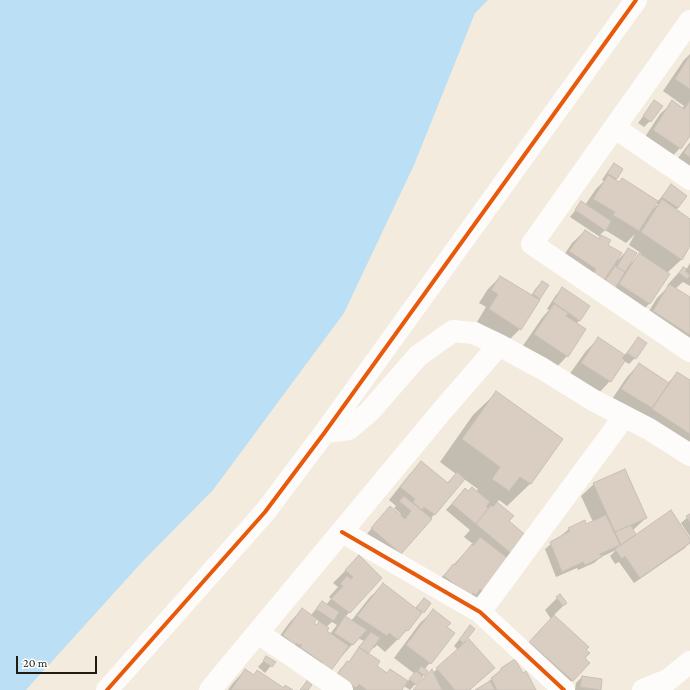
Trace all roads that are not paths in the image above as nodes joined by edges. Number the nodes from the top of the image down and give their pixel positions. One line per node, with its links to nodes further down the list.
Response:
1 (636, 0): 8 (street)
2 (690, 21): 3 (street)
3 (615, 128): 4 (street); 6 (street)
4 (690, 179)
5 (499, 346): 7 (street); 8 (street); 10 (street)
6 (690, 351)
7 (624, 417): 9 (street); 11 (street)
8 (325, 432): 14 (street)
9 (690, 455)
10 (342, 532): 11 (street); 12 (street)
11 (480, 612): 17 (street)
12 (258, 633): 15 (street); 16 (street)
13 (690, 662): 18 (street)
14 (107, 690)
15 (210, 690)
16 (342, 690)
17 (564, 690)
18 (643, 690)

